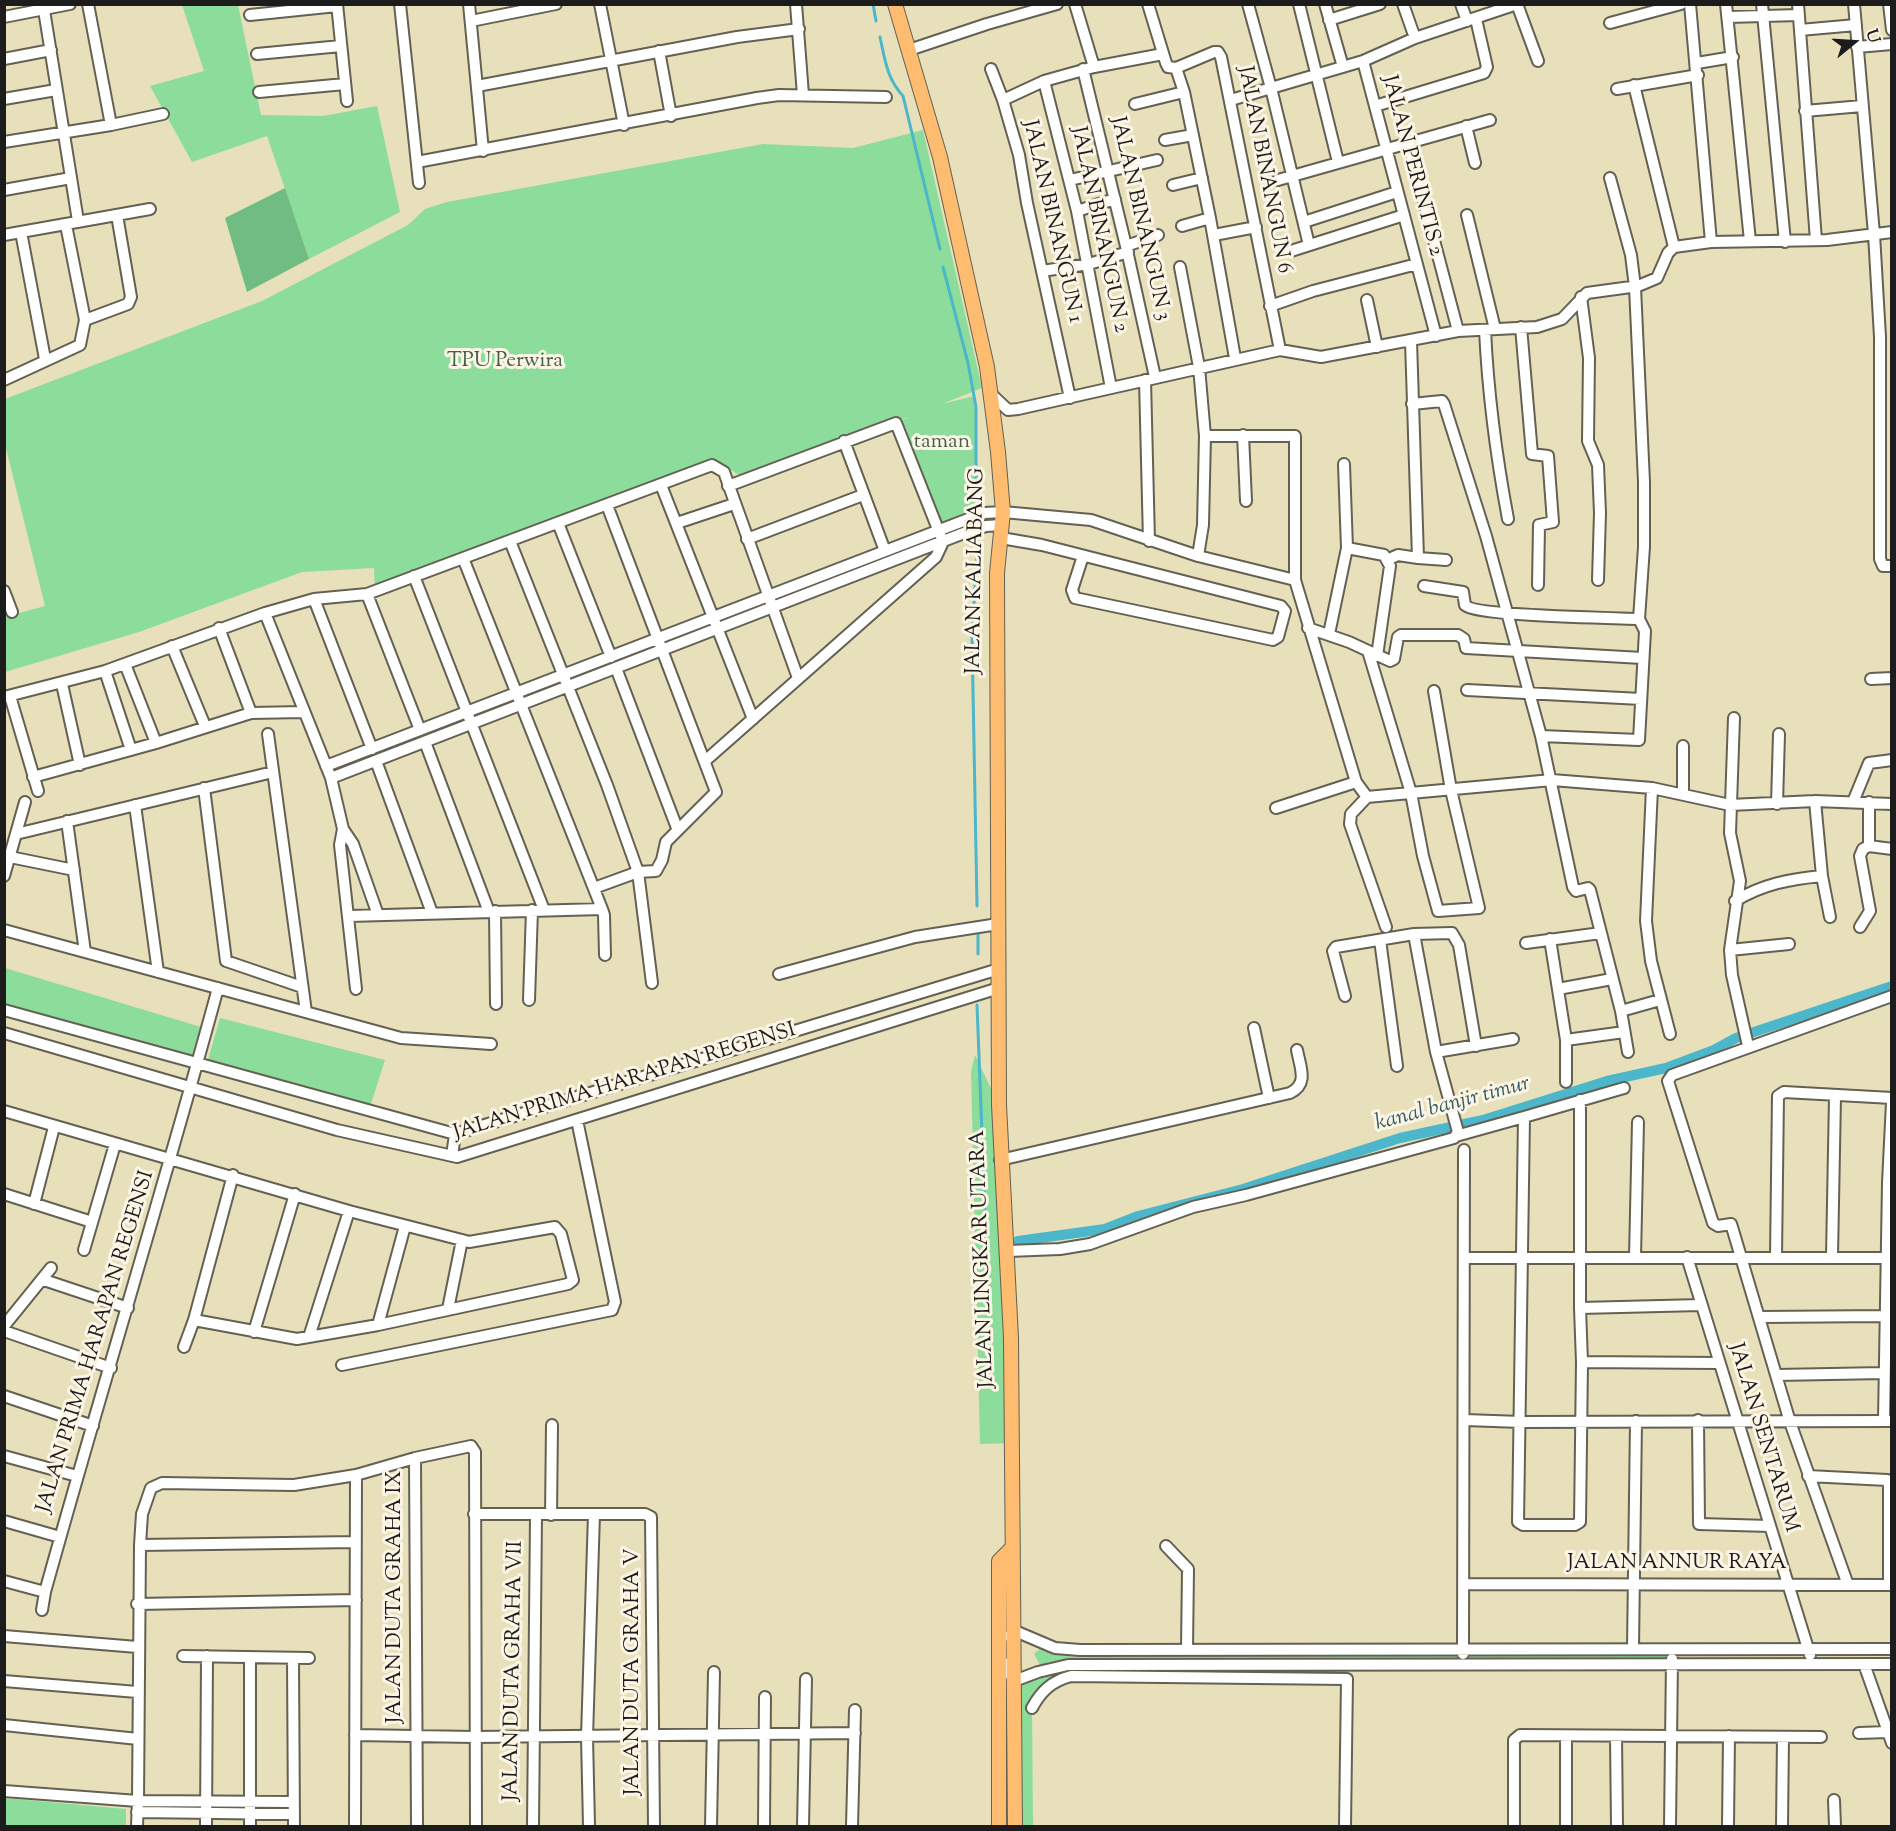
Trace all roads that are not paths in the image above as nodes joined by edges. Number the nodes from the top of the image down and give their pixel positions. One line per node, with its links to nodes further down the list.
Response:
1 (70, 4): 25 (street)
2 (88, 4): 82 (street)
3 (400, 4): 93 (street)
4 (469, 4): 33 (street)
5 (556, 4): 33 (street)
6 (600, 4): 50 (street)
7 (796, 4): 36 (street)
8 (895, 4): 45 (main road, JALAN KALIABANG)
9 (1057, 4): 45 (street)
10 (1075, 4): 55 (street, JALAN BINANGUN 3)
11 (1148, 4): 47 (street)
12 (1248, 4): 64 (street)
13 (1299, 4): 58 (street)
14 (1325, 4): 31 (street)
15 (1380, 4): 31 (street)
16 (1403, 4): 39 (street)
17 (1461, 4): 32 (street)
18 (1517, 4): 32 (street, JALAN PERINTIS 2); 52 (street)
19 (1681, 4): 34 (street)
20 (1690, 4): 53 (street)
21 (1726, 4): 30 (street)
22 (1854, 4): 35 (street)
23 (1889, 4): 38 (street)
24 (337, 5): 28 (street); 41 (street)
25 (44, 10): 29 (street); 43 (street)
26 (1763, 10): 27 (street); 30 (street); 128 (street)
27 (1798, 10): 37 (street)
28 (250, 15)
29 (4, 17)
30 (1728, 17): 48 (street)
31 (1329, 20): 54 (street)
32 (1472, 20): 39 (street, JALAN PERINTIS 2); 76 (street)
33 (471, 21): 62 (street)
34 (1610, 23)
35 (1856, 26): 37 (street); 42 (street)
36 (799, 29): 44 (street); 69 (street)
37 (1800, 30): 78 (street)
38 (1892, 30)
39 (1414, 38): 51 (street, JALAN PERINTIS 2)
40 (1892, 44): 42 (street)
41 (341, 46): 46 (street); 61 (street)
42 (1857, 47): 77 (street)
43 (51, 50): 49 (street); 66 (street)
44 (659, 51): 50 (street); 80 (street)
45 (909, 51): 158 (main road, JALAN KALIABANG)
46 (256, 54)
47 (1162, 54): 55 (street, JALAN BINANGUN 1); 56 (street)
48 (1733, 57): 53 (street); 126 (street)
49 (4, 59)
50 (612, 60): 62 (street); 83 (street)
51 (1363, 61): 54 (street); 76 (street, JALAN PERINTIS 2)
52 (1538, 61)
53 (1697, 63): 59 (street)
54 (1343, 67): 58 (street)
55 (1088, 68): 60 (street, JALAN BINANGUN 1); 96 (street, JALAN BINANGUN 3)
56 (1176, 68): 68 (street); 74 (street, JALAN BINANGUN 6)
57 (991, 69): 73 (street)
58 (1317, 75): 64 (street); 94 (street)
59 (1698, 75): 63 (street); 127 (street)
60 (1044, 81): 73 (street, JALAN BINANGUN 1); 101 (street, JALAN BINANGUN 2)
61 (345, 84): 67 (street); 72 (street)
62 (477, 86): 91 (street)
63 (1634, 86): 65 (street); 130 (street)
64 (1271, 88): 74 (street); 97 (street)
65 (1617, 89)
66 (56, 90): 71 (street); 85 (street)
67 (259, 92)
68 (1184, 92): 75 (street); 86 (street)
69 (803, 95): 70 (street); 80 (street)
70 (886, 97)
71 (4, 99)
72 (347, 100)
73 (1003, 100): 136 (street, JALAN BINANGUN 1)
74 (1231, 100): 118 (street, JALAN BINANGUN 6)
75 (1134, 104)
76 (1375, 106): 90 (street, JALAN PERINTIS 2)
77 (1862, 106): 78 (street); 121 (street)
78 (1805, 111): 125 (street)
79 (163, 114): 82 (street)
80 (670, 116): 83 (street)
81 (1490, 120): 84 (street)
82 (111, 125): 85 (street)
83 (624, 125): 91 (street)
84 (1466, 126): 89 (street); 95 (street)
85 (62, 132): 88 (street); 98 (street)
86 (1193, 135): 87 (street); 99 (street)
87 (1165, 140)
88 (4, 142)
89 (1408, 142): 90 (street); 144 (street)
90 (1386, 149): 94 (street); 106 (street, JALAN PERINTIS 2)
91 (483, 151): 93 (street)
92 (1157, 160): 96 (street)
93 (417, 162): 103 (street)
94 (1338, 162): 97 (street)
95 (1475, 163)
96 (1108, 170): 101 (street); 107 (street, JALAN BINANGUN 3)
97 (1293, 175): 102 (street); 115 (street)
98 (71, 178): 105 (street); 114 (street)
99 (1202, 178): 104 (street); 113 (street)
100 (1610, 178): 137 (street)
101 (1070, 180): 109 (street, JALAN BINANGUN 2)
102 (1278, 180)
103 (419, 183)
104 (1173, 185)
105 (4, 190)
106 (1397, 192): 112 (street, JALAN PERINTIS 2); 115 (street)
107 (1115, 199): 109 (street); 131 (street, JALAN BINANGUN 3)
108 (150, 209): 111 (street)
109 (1077, 210): 133 (street, JALAN BINANGUN 2)
110 (1467, 214): 143 (street)
111 (117, 215): 114 (street); 141 (street)
112 (1404, 215): 129 (street); 134 (street, JALAN PERINTIS 2)
113 (1210, 218): 117 (street); 123 (street)
114 (78, 221): 116 (street)
115 (1304, 222): 129 (street)
116 (66, 225): 119 (street); 141 (street)
117 (1182, 226)
118 (1256, 226): 123 (street); 140 (street, JALAN BINANGUN 6)
119 (21, 232): 124 (street); 152 (street)
120 (1892, 232): 121 (street)
121 (1874, 234): 125 (street); 147 (street)
122 (1158, 235): 131 (street)
123 (1214, 235): 151 (street)
124 (4, 236)
125 (1816, 240): 128 (street)
126 (1750, 241): 127 (street); 128 (street)
127 (1711, 242): 130 (street)
128 (1785, 242)
129 (1309, 245): 132 (street)
130 (1674, 247): 137 (street)
131 (1127, 249): 133 (street); 155 (street, JALAN BINANGUN 3)
132 (1291, 251)
133 (1089, 264): 136 (street); 157 (street, JALAN BINANGUN 2)
134 (1417, 264): 140 (street); 145 (street, JALAN PERINTIS 2)
135 (1180, 267): 153 (street)
136 (1042, 272): 159 (street, JALAN BINANGUN 1)
137 (1635, 287): 138 (street); 207 (street)
138 (1581, 297): 142 (street); 195 (street)
139 (1367, 300): 149 (street)
140 (1270, 306): 150 (street, JALAN BINANGUN 6)
141 (85, 320): 152 (street)
142 (1521, 327): 143 (street); 196 (street)
143 (1490, 329): 144 (street); 173 (street)
144 (1458, 331): 145 (street)
145 (1436, 336): 148 (street)
146 (1892, 336): 147 (street)
147 (1880, 337): 156 (street)
148 (1411, 341): 149 (street); 160 (street)
149 (1377, 347): 150 (street)
150 (1280, 350): 151 (street)
151 (1235, 358): 153 (street)
152 (45, 359): 154 (street)
153 (1199, 367): 155 (street); 163 (street)
154 (5, 379)
155 (1150, 379): 157 (street); 182 (street, JALAN BINANGUN 3)
156 (1886, 386): 161 (street)
157 (1111, 388): 159 (street)
158 (990, 393): 159 (street); 176 (main road, JALAN KALIABANG)
159 (1070, 398)
160 (1412, 404): 189 (street); 205 (street)
161 (1886, 432): 166 (street)
162 (1243, 435): 163 (street); 170 (street); 194 (street)
163 (1205, 436): 187 (street)
164 (844, 441): 168 (street); 169 (street); 179 (street)
165 (1344, 464): 184 (street)
166 (1886, 474): 177 (street)
167 (661, 485): 168 (street); 172 (street); 175 (street)
168 (728, 486): 171 (street)
169 (863, 495): 180 (street); 185 (street)
170 (1245, 501)
171 (734, 504): 175 (street); 180 (street)
172 (607, 505): 174 (street); 212 (street)
173 (1508, 519)
174 (558, 523): 181 (street); 217 (street)
175 (677, 523): 206 (street)
176 (1002, 525): 179 (street); 182 (street); 183 (street); 186 (street); 297 (main road, JALAN KALIABANG)
177 (1880, 525): 178 (street); 192 (street)
178 (1892, 525)
179 (939, 531): 183 (street); 185 (street)
180 (747, 539): 200 (street)
181 (510, 541): 188 (street); 222 (street)
182 (1149, 541): 187 (street)
183 (943, 542): 202 (street); 223 (street)
184 (1347, 548): 190 (street); 211 (street)
185 (885, 551): 200 (street)
186 (1083, 556): 186 (street)
187 (1198, 556): 194 (street)
188 (463, 558): 193 (street); 230 (street)
189 (1418, 558): 190 (street); 191 (street)
190 (1389, 559): 216 (street)
191 (1446, 560)
192 (1892, 566)
193 (414, 576): 198 (street); 236 (street)
194 (1294, 580): 210 (street)
195 (1598, 580)
196 (1538, 585)
197 (1424, 586): 205 (street)
198 (367, 594): 201 (street); 242 (street)
199 (5, 596): 203 (street)
200 (767, 597): 202 (street); 206 (street)
201 (314, 599): 204 (street); 249 (street)
202 (771, 608): 209 (street); 223 (street)
203 (12, 612)
204 (265, 613): 208 (street); 235 (street)
205 (1508, 614): 207 (street); 215 (street)
206 (714, 617): 209 (street); 212 (street)
207 (1639, 619): 218 (street)
208 (219, 628): 213 (street); 237 (street)
209 (719, 628): 214 (street); 239 (street)
210 (1308, 628): 211 (street); 260 (street)
211 (1329, 634): 216 (street)
212 (658, 639): 214 (street); 217 (street)
213 (172, 646): 219 (street); 241 (street)
214 (663, 650): 220 (street); 253 (street)
215 (1518, 650): 216 (street); 218 (street); 231 (street)
216 (1372, 654): 265 (street)
217 (611, 657): 222 (street)
218 (1642, 658): 233 (street)
219 (125, 664): 221 (street); 247 (street)
220 (616, 668): 227 (street); 278 (street)
221 (105, 671): 226 (street); 250 (street)
222 (562, 675): 227 (street); 230 (street)
223 (798, 678): 239 (street)
224 (1892, 678): 225 (street)
225 (1871, 679)
226 (62, 684): 232 (street); 254 (street)
227 (567, 687): 234 (street); 285 (street)
228 (1467, 690): 231 (street)
229 (1434, 691): 263 (street)
230 (517, 693): 234 (street); 236 (street)
231 (1530, 693): 233 (street); 245 (street)
232 (7, 696): 257 (street)
233 (1641, 699): 245 (street)
234 (522, 705): 240 (street); 288 (street)
235 (303, 712): 237 (street); 255 (street)
236 (467, 712): 240 (street); 242 (street)
237 (250, 713): 241 (street)
238 (1734, 718): 275 (street)
239 (753, 719): 253 (street)
240 (471, 724): 246 (street); 291 (street)
241 (205, 726): 247 (street)
242 (420, 730): 249 (street)
243 (268, 734): 256 (street)
244 (1779, 734): 272 (street)
245 (1541, 736): 259 (street)
246 (425, 742): 252 (street); 292 (street)
247 (156, 743): 250 (street)
248 (1683, 746): 266 (street)
249 (372, 749): 255 (street)
250 (131, 750): 254 (street)
251 (1892, 760): 270 (street)
252 (376, 761): 258 (street); 293 (street)
253 (705, 761): 278 (street)
254 (80, 765): 257 (street)
255 (326, 766): 258 (street)
256 (273, 772): 261 (street); 315 (street)
257 (33, 777): 264 (street)
258 (331, 778): 279 (street)
259 (1552, 780): 262 (street); 263 (street); 301 (street)
260 (1356, 782): 267 (street); 276 (street)
261 (204, 788): 274 (street); 315 (street)
262 (1652, 788): 266 (street); 323 (street)
263 (1451, 790): 265 (street); 265 (street)
264 (38, 791)
265 (1411, 793): 267 (street)
266 (1683, 794): 275 (street)
267 (1367, 797): 298 (street)
268 (25, 801): 280 (street)
269 (1815, 801): 270 (street); 272 (street); 287 (street)
270 (1853, 802): 271 (street)
271 (1869, 802): 273 (street); 281 (street)
272 (1778, 804): 275 (street)
273 (1892, 804)
274 (135, 805): 277 (street); 311 (street)
275 (1730, 805): 289 (street)
276 (1276, 808)
277 (67, 821): 280 (street); 284 (street)
278 (677, 828): 285 (street)
279 (342, 829): 294 (street); 295 (street)
280 (16, 834): 283 (street)
281 (1869, 846): 282 (street); 299 (street)
282 (1892, 849)
283 (10, 857): 284 (street); 286 (street)
284 (74, 870): 308 (street)
285 (638, 872): 288 (street); 314 (street)
286 (4, 876)
287 (1822, 876): 289 (street); 296 (street)
288 (594, 888): 290 (street)
289 (1735, 901): 307 (street)
290 (602, 909): 291 (street); 309 (street)
291 (538, 910): 292 (street); 322 (street)
292 (492, 911): 293 (street); 324 (street)
293 (432, 913): 294 (street)
294 (378, 915): 295 (street)
295 (349, 916): 317 (street)
296 (1830, 917)
297 (993, 924): 310 (main road, JALAN KALIABANG); 312 (street)
298 (1386, 927)
299 (1860, 927)
300 (4, 930): 308 (street)
301 (1601, 933): 303 (street); 313 (street)
302 (1414, 934): 304 (street); 336 (street); 338 (street)
303 (1550, 939): 305 (street); 318 (street)
304 (1380, 940): 320 (street); 342 (street)
305 (1526, 943)
306 (1789, 944): 307 (street)
307 (1730, 950): 334 (street)
308 (85, 952): 311 (street)
309 (605, 955)
310 (999, 969): 319 (main road, JALAN LINGKAR UTARA); 340 (street, JALAN PRIMA HARAPAN REGENSI)
311 (158, 972): 316 (street)
312 (779, 974)
313 (1612, 979): 318 (street); 326 (street)
314 (652, 983)
315 (302, 987): 327 (street)
316 (218, 988): 327 (street); 341 (street, JALAN PRIMA HARAPAN REGENSI)
317 (356, 989)
318 (1558, 989): 333 (street)
319 (987, 992): 343 (street, JALAN PRIMA HARAPAN REGENSI); 362 (main road, JALAN LINGKAR UTARA)
320 (1345, 996)
321 (1892, 996): 334 (street)
322 (529, 1000)
323 (1660, 1000): 326 (street); 331 (street)
324 (496, 1004)
325 (4, 1010): 341 (street, JALAN PRIMA HARAPAN REGENSI)
326 (1621, 1011): 329 (street)
327 (306, 1012): 335 (street)
328 (1254, 1028): 348 (street)
329 (1624, 1032): 333 (street); 339 (street)
330 (4, 1033): 345 (street, JALAN PRIMA HARAPAN REGENSI)
331 (1670, 1034)
332 (1513, 1038): 336 (street)
333 (1566, 1040): 344 (street)
334 (1746, 1040): 380 (street)
335 (491, 1044)
336 (1476, 1046): 338 (street)
337 (1297, 1050): 348 (street)
338 (1436, 1052): 356 (street)
339 (1628, 1052)
340 (710, 1060): 343 (street); 357 (street, JALAN PRIMA HARAPAN REGENSI)
341 (197, 1064): 345 (street, JALAN PRIMA HARAPAN REGENSI); 357 (street, JALAN PRIMA HARAPAN REGENSI)
342 (1397, 1066)
343 (715, 1076): 353 (street, JALAN PRIMA HARAPAN REGENSI)
344 (1566, 1082)
345 (191, 1083): 360 (street, JALAN PRIMA HARAPAN REGENSI); 361 (street, JALAN PRIMA HARAPAN REGENSI)
346 (1624, 1088): 349 (street)
347 (1835, 1097): 350 (street); 375 (street); 376 (street)
348 (1269, 1098): 362 (street)
349 (1580, 1100): 352 (street); 379 (street)
350 (1892, 1100): 381 (street)
351 (4, 1111): 355 (street)
352 (1524, 1117): 356 (street); 378 (street)
353 (577, 1120): 360 (street, JALAN PRIMA HARAPAN REGENSI); 399 (street)
354 (1638, 1122): 373 (street)
355 (54, 1126): 358 (street); 366 (street)
356 (1457, 1134): 371 (street)
357 (455, 1136): 360 (street)
358 (115, 1144): 361 (street); 368 (street)
359 (1464, 1150): 377 (street)
360 (452, 1154)
361 (172, 1159): 363 (street); 385 (street, JALAN PRIMA HARAPAN REGENSI)
362 (1000, 1160): 371 (main road, JALAN LINGKAR UTARA)
363 (233, 1175): 365 (street); 390 (street)
364 (4, 1194): 366 (street)
365 (296, 1194): 367 (street); 394 (street)
366 (34, 1204): 368 (street)
367 (349, 1211): 369 (street); 395 (street)
368 (92, 1222): 372 (street)
369 (405, 1226): 370 (street); 391 (street)
370 (462, 1240): 387 (street); 387 (street)
371 (1007, 1247): 429 (main road, JALAN LINGKAR UTARA)
372 (84, 1250)
373 (1635, 1257): 374 (street); 379 (street)
374 (1687, 1257): 380 (street); 384 (street, JALAN SENTARUM)
375 (1776, 1257): 376 (street); 380 (street)
376 (1832, 1257): 381 (street)
377 (1464, 1258): 378 (street); 405 (street)
378 (1522, 1258): 379 (street); 409 (street)
379 (1580, 1258): 386 (street)
380 (1742, 1258): 389 (street)
381 (1889, 1258): 388 (street)
382 (51, 1268): 383 (street)
383 (44, 1280): 385 (street); 392 (street)
384 (1701, 1305): 386 (street); 398 (street, JALAN SENTARUM)
385 (128, 1308): 400 (street, JALAN PRIMA HARAPAN REGENSI)
386 (1580, 1308): 397 (street)
387 (448, 1309): 391 (street)
388 (1886, 1316): 389 (street); 401 (street)
389 (1760, 1317): 402 (street)
390 (194, 1320): 394 (street); 396 (street)
391 (378, 1325): 395 (street)
392 (4, 1326)
393 (4, 1331): 400 (street)
394 (254, 1332): 395 (street)
395 (309, 1337)
396 (184, 1347)
397 (1582, 1362): 398 (street); 410 (street)
398 (1718, 1362): 404 (street, JALAN SENTARUM)
399 (342, 1365)
400 (111, 1368): 413 (street, JALAN PRIMA HARAPAN REGENSI)
401 (1884, 1373): 402 (street); 408 (street)
402 (1777, 1375): 411 (street)
403 (4, 1396): 413 (street)
404 (1736, 1419): 406 (street); 411 (street); 424 (street, JALAN SENTARUM)
405 (1464, 1420): 409 (street); 433 (street)
406 (1698, 1420): 407 (street); 424 (street)
407 (1636, 1421): 410 (street); 432 (street)
408 (1888, 1421): 411 (street)
409 (1521, 1422): 410 (street); 410 (street)
410 (1580, 1422)
411 (1790, 1422): 418 (street)
412 (552, 1425): 421 (street)
413 (93, 1426): 417 (street, JALAN PRIMA HARAPAN REGENSI)
414 (4, 1456): 417 (street)
415 (416, 1458): 416 (street); 419 (street); 482 (street, JALAN DUTA GRAHA IX)
416 (356, 1475): 426 (street); 427 (street)
417 (77, 1476): 425 (street, JALAN PRIMA HARAPAN REGENSI)
418 (1808, 1476): 434 (street); 435 (street)
419 (474, 1514): 422 (street); 483 (street)
420 (594, 1514): 421 (street); 478 (street, JALAN DUTA GRAHA V); 485 (street)
421 (551, 1515): 422 (street)
422 (536, 1516): 484 (street, JALAN DUTA GRAHA VII)
423 (4, 1521): 425 (street)
424 (1770, 1526): 431 (street, JALAN SENTARUM)
425 (60, 1537): 436 (street, JALAN PRIMA HARAPAN REGENSI)
426 (356, 1542): 427 (street); 437 (street)
427 (140, 1545): 438 (street)
428 (1166, 1546): 445 (street)
429 (1013, 1547): 440 (main road, JALAN LINGKAR UTARA); 449 (main road)
430 (4, 1581): 436 (street)
431 (1787, 1582): 432 (street, JALAN ANNUR RAYA); 434 (street, JALAN ANNUR RAYA); 447 (street, JALAN SENTARUM)
432 (1635, 1583): 433 (street, JALAN ANNUR RAYA); 444 (street)
433 (1463, 1584): 443 (street)
434 (1848, 1585): 435 (street, JALAN ANNUR RAYA)
435 (1890, 1585)
436 (45, 1592): 439 (street, JALAN PRIMA HARAPAN REGENSI)
437 (356, 1600): 438 (street); 476 (street)
438 (137, 1604): 442 (street)
439 (42, 1610)
440 (1015, 1631): 445 (street); 449 (street); 465 (main road, JALAN LINGKAR UTARA)
441 (4, 1636): 442 (street)
442 (137, 1647): 466 (street)
443 (1462, 1648): 444 (street); 445 (street); 458 (street)
444 (1633, 1648): 446 (street)
445 (1187, 1649)
446 (1672, 1649): 447 (street); 459 (street)
447 (1808, 1649): 448 (street); 455 (street, JALAN SENTARUM)
448 (1892, 1649)
449 (998, 1651): 465 (street); 510 (main road)
450 (183, 1656): 451 (street)
451 (207, 1656): 452 (street); 493 (street)
452 (250, 1658): 453 (street); 494 (street)
453 (293, 1658): 454 (street); 495 (street)
454 (309, 1658)
455 (1814, 1664): 456 (street); 459 (street)
456 (1864, 1664): 457 (street); 488 (street)
457 (1892, 1664)
458 (1463, 1665): 459 (street); 460 (street)
459 (1671, 1665): 477 (street)
460 (1347, 1666): 463 (street); 465 (street)
461 (714, 1672): 473 (street)
462 (806, 1679): 475 (street)
463 (1347, 1679): 468 (street); 512 (street)
464 (4, 1681): 466 (street)
465 (1014, 1681): 511 (main road, JALAN LINGKAR UTARA)
466 (137, 1692): 489 (street)
467 (765, 1697): 474 (street)
468 (1032, 1708)
469 (855, 1710): 471 (street)
470 (4, 1725): 489 (street)
471 (855, 1733): 475 (street); 509 (street)
472 (1859, 1733): 488 (street)
473 (712, 1734): 474 (street); 478 (street); 506 (street)
474 (764, 1734): 475 (street); 507 (street)
475 (803, 1734): 508 (street)
476 (355, 1735): 482 (street); 500 (street)
477 (1670, 1735): 480 (street); 481 (street); 516 (street)
478 (654, 1736): 485 (street); 505 (street, JALAN DUTA GRAHA V)
479 (1566, 1736): 480 (street); 513 (street); 514 (street)
480 (1616, 1736): 515 (street)
481 (1729, 1736): 486 (street); 517 (street)
482 (415, 1737): 483 (street); 501 (street, JALAN DUTA GRAHA IX)
483 (474, 1737): 484 (street); 502 (street)
484 (533, 1737): 485 (street); 503 (street, JALAN DUTA GRAHA VII)
485 (587, 1737): 504 (street)
486 (1783, 1737): 487 (street); 518 (street)
487 (1821, 1737)
488 (1890, 1737)
489 (138, 1739): 492 (street)
490 (4, 1791): 492 (street)
491 (1834, 1800): 519 (street)
492 (138, 1806): 493 (street); 496 (street)
493 (206, 1807): 494 (street); 497 (street)
494 (250, 1808): 495 (street); 498 (street)
495 (293, 1808): 499 (street)
496 (137, 1827)
497 (206, 1827)
498 (250, 1827)
499 (294, 1827)
500 (355, 1827)
501 (417, 1827)
502 (476, 1827)
503 (533, 1827)
504 (589, 1827)
505 (654, 1827)
506 (711, 1827)
507 (764, 1827)
508 (803, 1827)
509 (852, 1827)
510 (999, 1827)
511 (1015, 1827)
512 (1345, 1827)
513 (1514, 1827)
514 (1566, 1827)
515 (1617, 1827)
516 (1670, 1827)
517 (1728, 1827)
518 (1782, 1827)
519 (1835, 1827)

